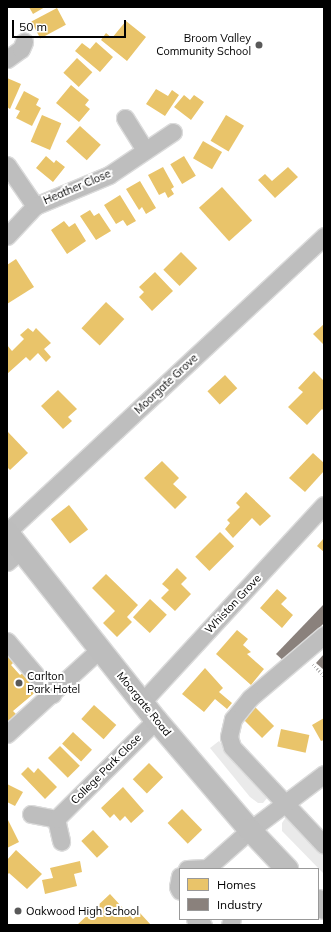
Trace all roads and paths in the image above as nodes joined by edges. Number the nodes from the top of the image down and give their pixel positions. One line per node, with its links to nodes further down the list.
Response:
1 (24, 42): 2 (street)
2 (7, 59)
3 (125, 118): 5 (street)
4 (173, 132): 5 (street, Heather Close)
5 (145, 150): 7 (street, Heather Close)
6 (7, 165): 7 (street)
7 (34, 206): 8 (street, Heather Close)
8 (7, 236)
9 (324, 236): 11 (street, Moorgate Grove)
10 (324, 505): 17 (street, Whiston Grove)
11 (7, 532): 12 (main road, Moorgate Road)
12 (14, 556): 15 (main road, Moorgate Road)
13 (324, 636): 21 (street)
14 (7, 641): 16 (street)
15 (100, 649): 16 (street); 17 (main road, Moorgate Road)
16 (52, 694): 19 (street)
17 (142, 702): 18 (main road, Moorgate Road)
18 (156, 720): 23 (street, College Park Close); 24 (main road, Moorgate Road)
19 (7, 734)
20 (324, 774): 21 (street)
21 (282, 803): 24 (street); 26 (street)
22 (31, 814): 23 (street)
23 (56, 819): 25 (street)
24 (250, 830): 27 (street); 28 (main road, Moorgate Road)
25 (61, 841)
26 (324, 845)
27 (208, 868)
28 (286, 868)

